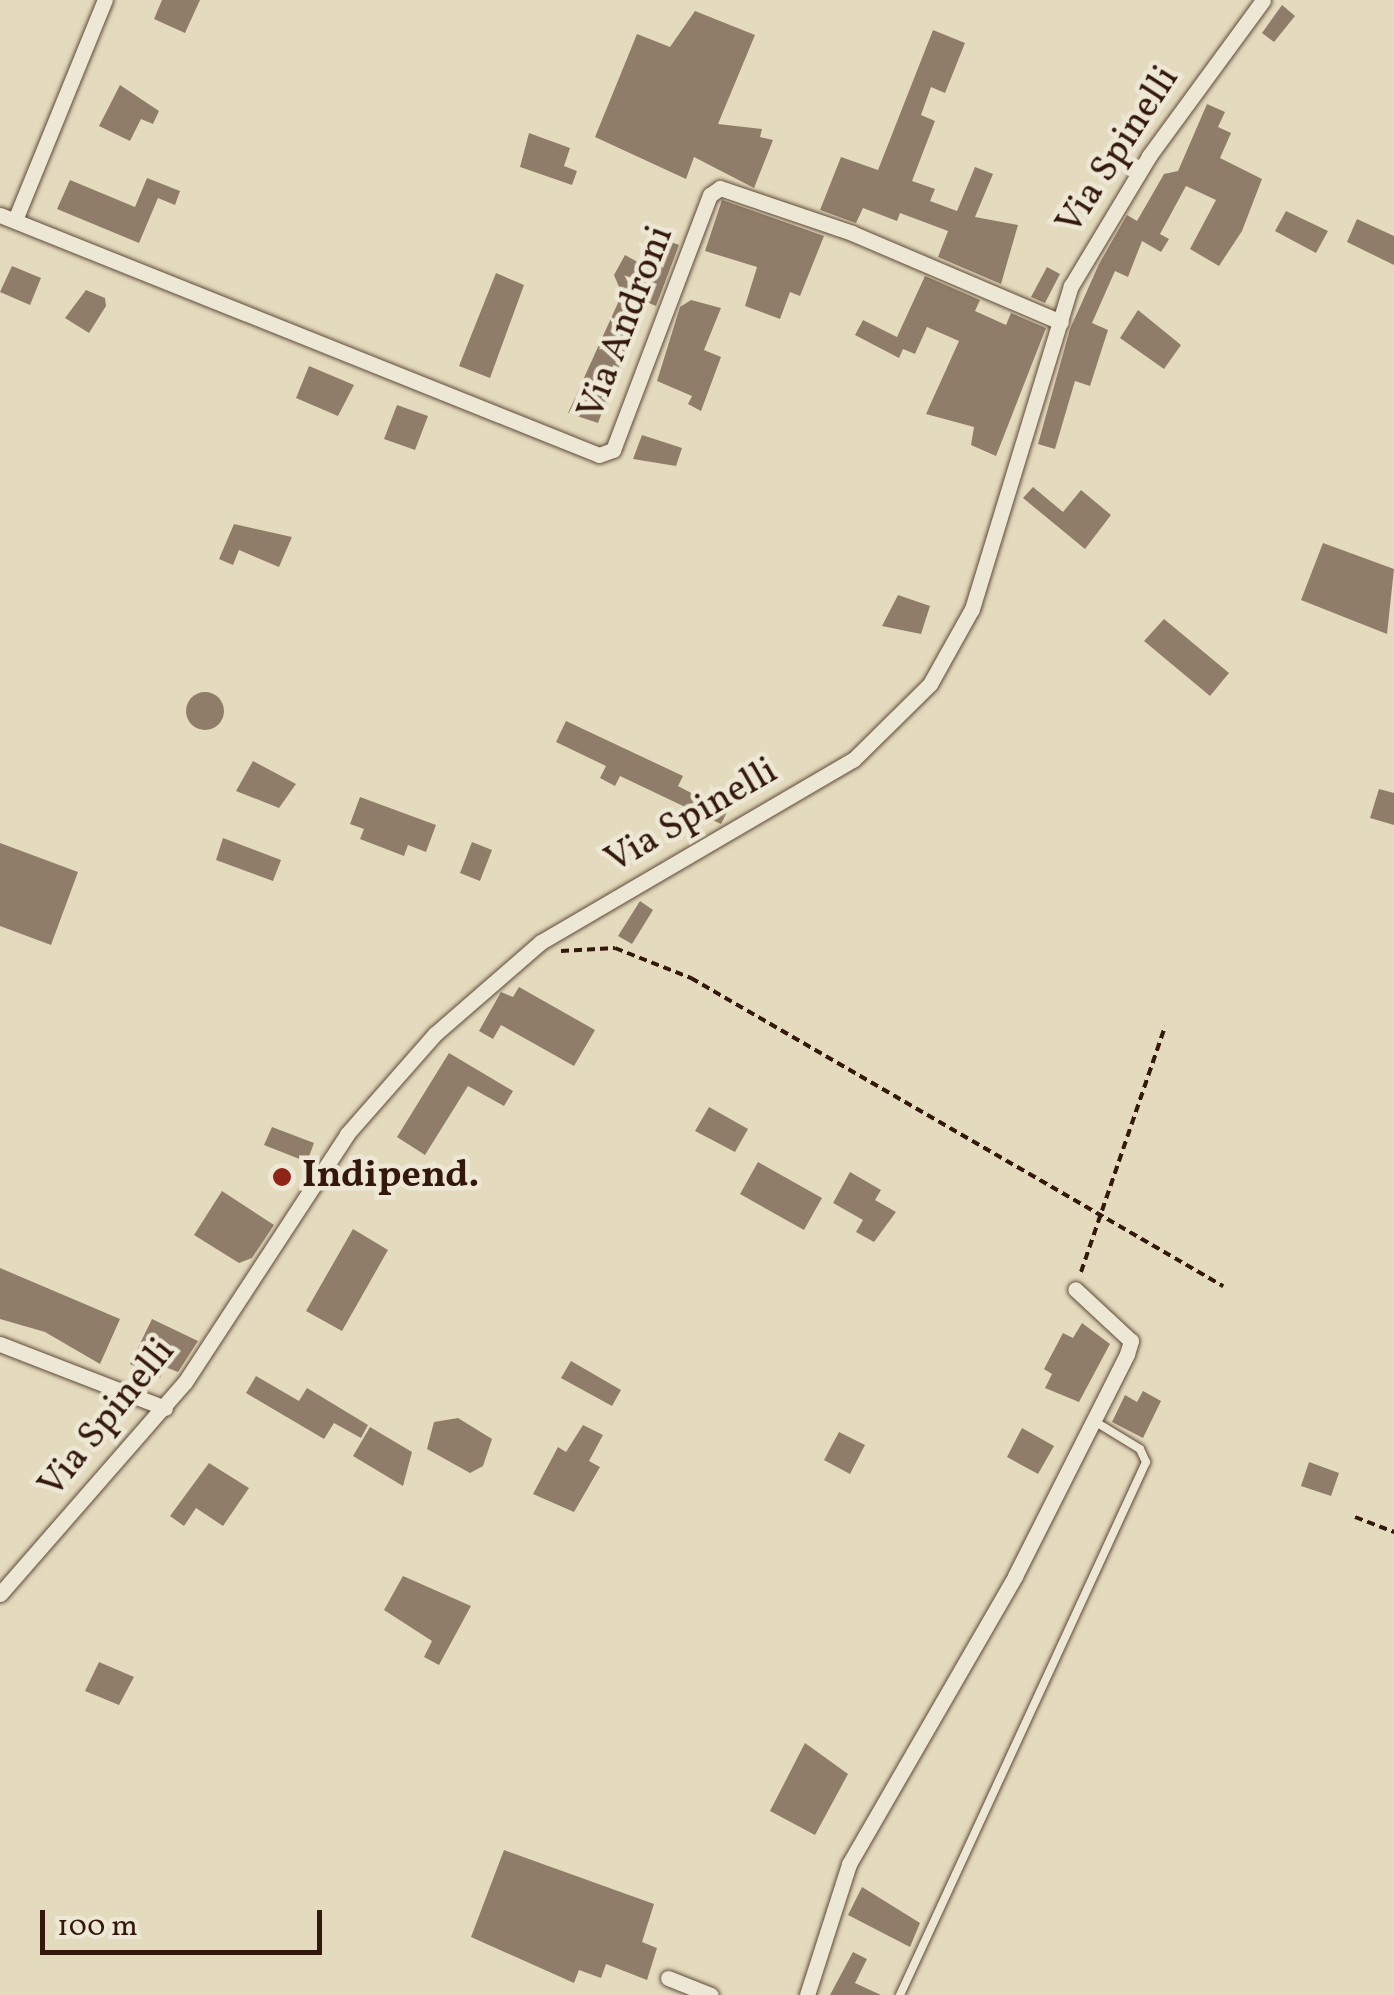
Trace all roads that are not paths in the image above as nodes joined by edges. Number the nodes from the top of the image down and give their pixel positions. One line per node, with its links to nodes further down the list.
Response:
1 (105, 0): 3 (street)
2 (1262, 0): 4 (street, Via Spinelli)
3 (8, 217): 4 (street, Via Androni)
4 (1061, 322): 7 (street, Via Spinelli)
5 (1075, 1289): 8 (street)
6 (0, 1344): 7 (street)
7 (165, 1408): 9 (street, Via Spinelli)
8 (1094, 1421): 12 (street); 13 (lane)
9 (0, 1594)
10 (668, 1978): 11 (street)
11 (710, 1995)
12 (807, 1995)
13 (900, 1995)

